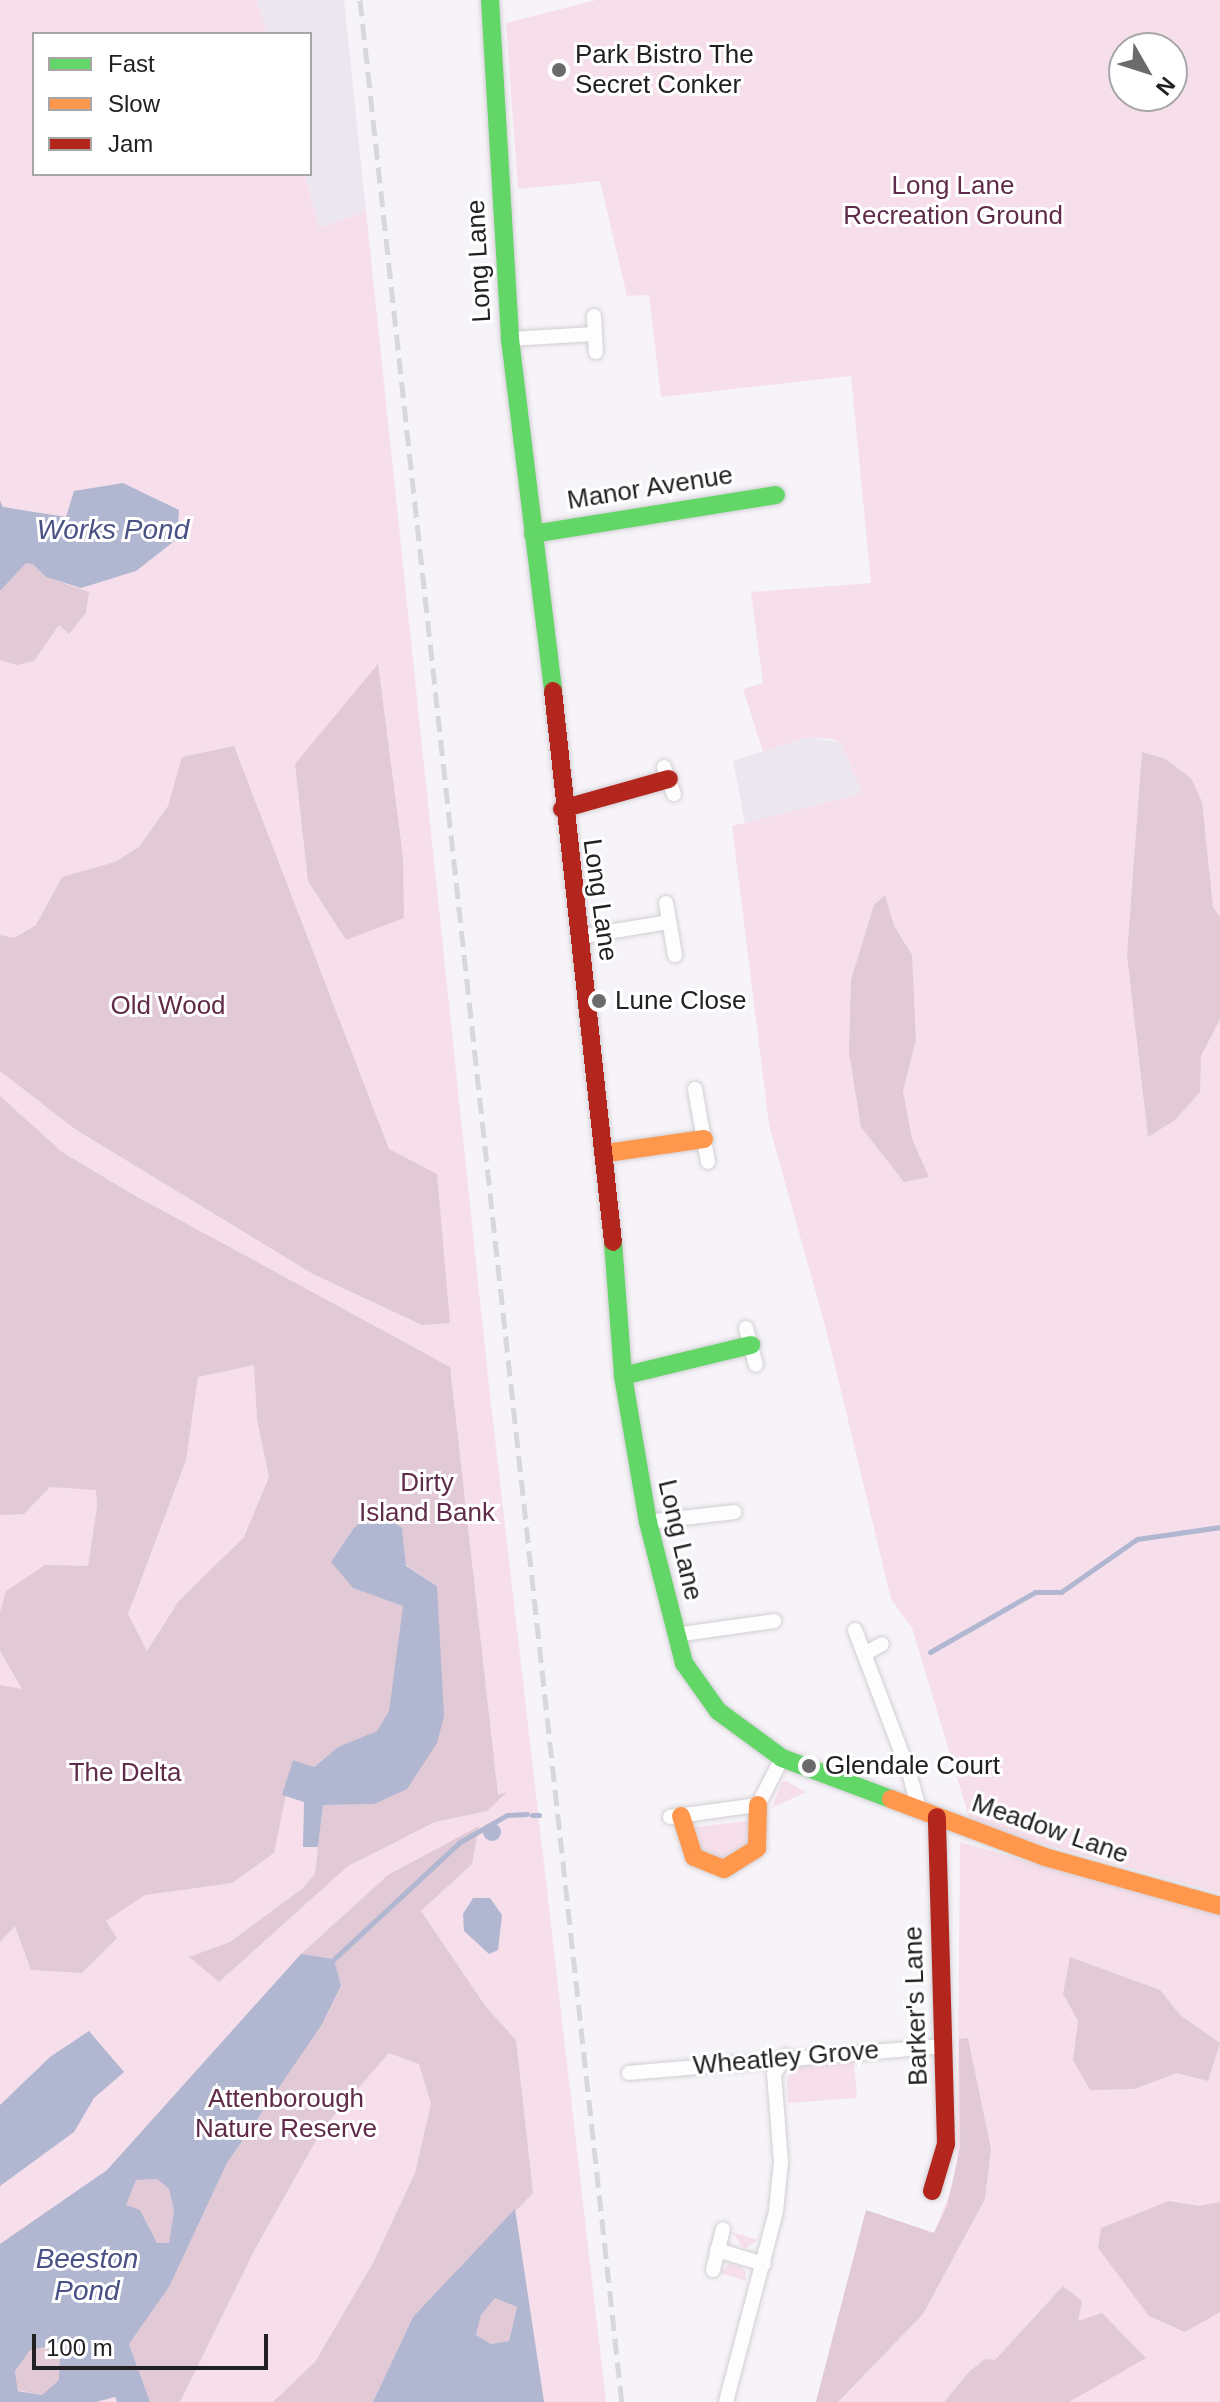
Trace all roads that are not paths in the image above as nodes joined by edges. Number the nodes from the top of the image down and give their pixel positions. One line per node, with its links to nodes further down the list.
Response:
1 (490, 0): 4 (street, Long Lane)
2 (594, 316): 3 (street)
3 (595, 334): 4 (street); 5 (street)
4 (510, 339): 7 (street, Long Lane)
5 (596, 352)
6 (776, 495): 7 (street, Manor Avenue)
7 (533, 534): 9 (street, Long Lane)
8 (669, 780): 9 (street)
9 (562, 809): 12 (street, Long Lane)
10 (666, 903): 11 (street)
11 (669, 922): 12 (street); 13 (street)
12 (578, 937): 16 (street, Long Lane)
13 (675, 955)
14 (695, 1089): 15 (street)
15 (704, 1139): 16 (street); 17 (street)
16 (607, 1153): 20 (street, Long Lane)
17 (708, 1162)
18 (748, 1337): 19 (street); 20 (street)
19 (756, 1365)
20 (623, 1376): 22 (street, Long Lane)
21 (734, 1512): 22 (street)
22 (648, 1522): 25 (street, Long Lane)
23 (774, 1621): 25 (street)
24 (855, 1630): 27 (street)
25 (675, 1635): 28 (street, Long Lane)
26 (882, 1644): 27 (street)
27 (866, 1653): 30 (street)
28 (782, 1758): 29 (street); 30 (street, Meadow Lane)
29 (758, 1805): 31 (street); 31 (street)
30 (919, 1810): 32 (street, Meadow Lane)
31 (675, 1816)
32 (937, 1817): 33 (street, Meadow Lane); 34 (street, Barker's Lane)
33 (1220, 1906)
34 (943, 2046): 35 (street, Wheatley Grove); 37 (street, Barker's Lane)
35 (786, 2056): 36 (street, Wheatley Grove); 40 (street)
36 (629, 2073)
37 (932, 2191)
38 (723, 2229): 39 (street)
39 (717, 2250): 40 (street); 41 (street)
40 (764, 2264): 42 (street)
41 (713, 2270)
42 (726, 2402)

